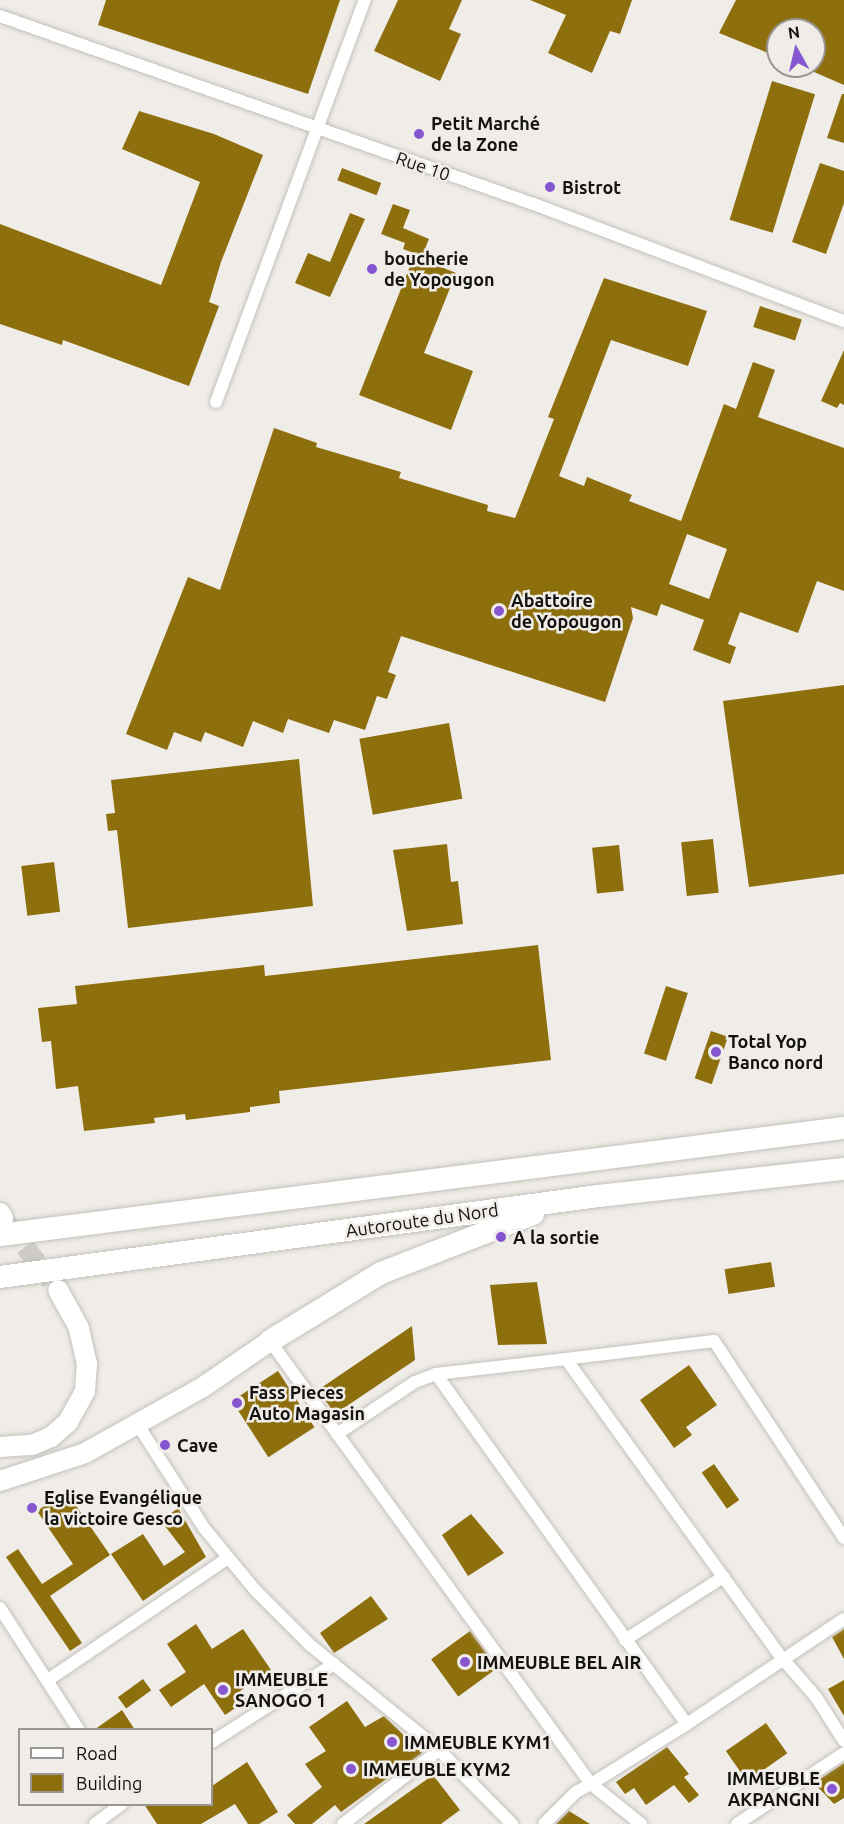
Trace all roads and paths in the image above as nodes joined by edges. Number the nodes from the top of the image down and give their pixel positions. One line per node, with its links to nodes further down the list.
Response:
1 (365, 0): 3 (street)
2 (0, 16): 3 (street, Rue 10)
3 (317, 129): 4 (street, Rue 10); 5 (street)
4 (844, 321)
5 (216, 402)
6 (844, 1128): 9 (highway, Autoroute du Nord)
7 (844, 1169): 8 (highway, Autoroute du Nord)
8 (598, 1196): 10 (highway, Autoroute du Nord); 12 (highway)
9 (1, 1222)
10 (0, 1277)
11 (58, 1290): 17 (main road)
12 (270, 1341): 15 (main road); 16 (street)
13 (566, 1359): 14 (street); 19 (street); 21 (street)
14 (436, 1374): 16 (street); 24 (street)
15 (138, 1425): 18 (main road); 20 (street)
16 (337, 1434): 34 (street)
17 (0, 1447)
18 (0, 1481)
19 (844, 1538)
20 (228, 1558): 26 (street); 27 (street)
21 (723, 1577): 24 (street); 25 (street)
22 (0, 1608): 27 (street)
23 (844, 1619): 25 (street)
24 (626, 1640): 28 (street)
25 (782, 1658): 28 (street); 31 (street)
26 (334, 1664): 30 (street); 32 (street)
27 (48, 1680): 29 (street)
28 (687, 1724): 34 (street)
29 (78, 1728)
30 (213, 1741)
31 (844, 1741)
32 (439, 1750): 37 (street); 38 (street)
33 (844, 1752): 41 (street)
34 (591, 1784): 39 (street); 40 (street)
35 (119, 1806): 36 (street)
36 (95, 1824)
37 (344, 1824)
38 (512, 1824)
39 (543, 1824)
40 (641, 1824)
41 (737, 1824)

